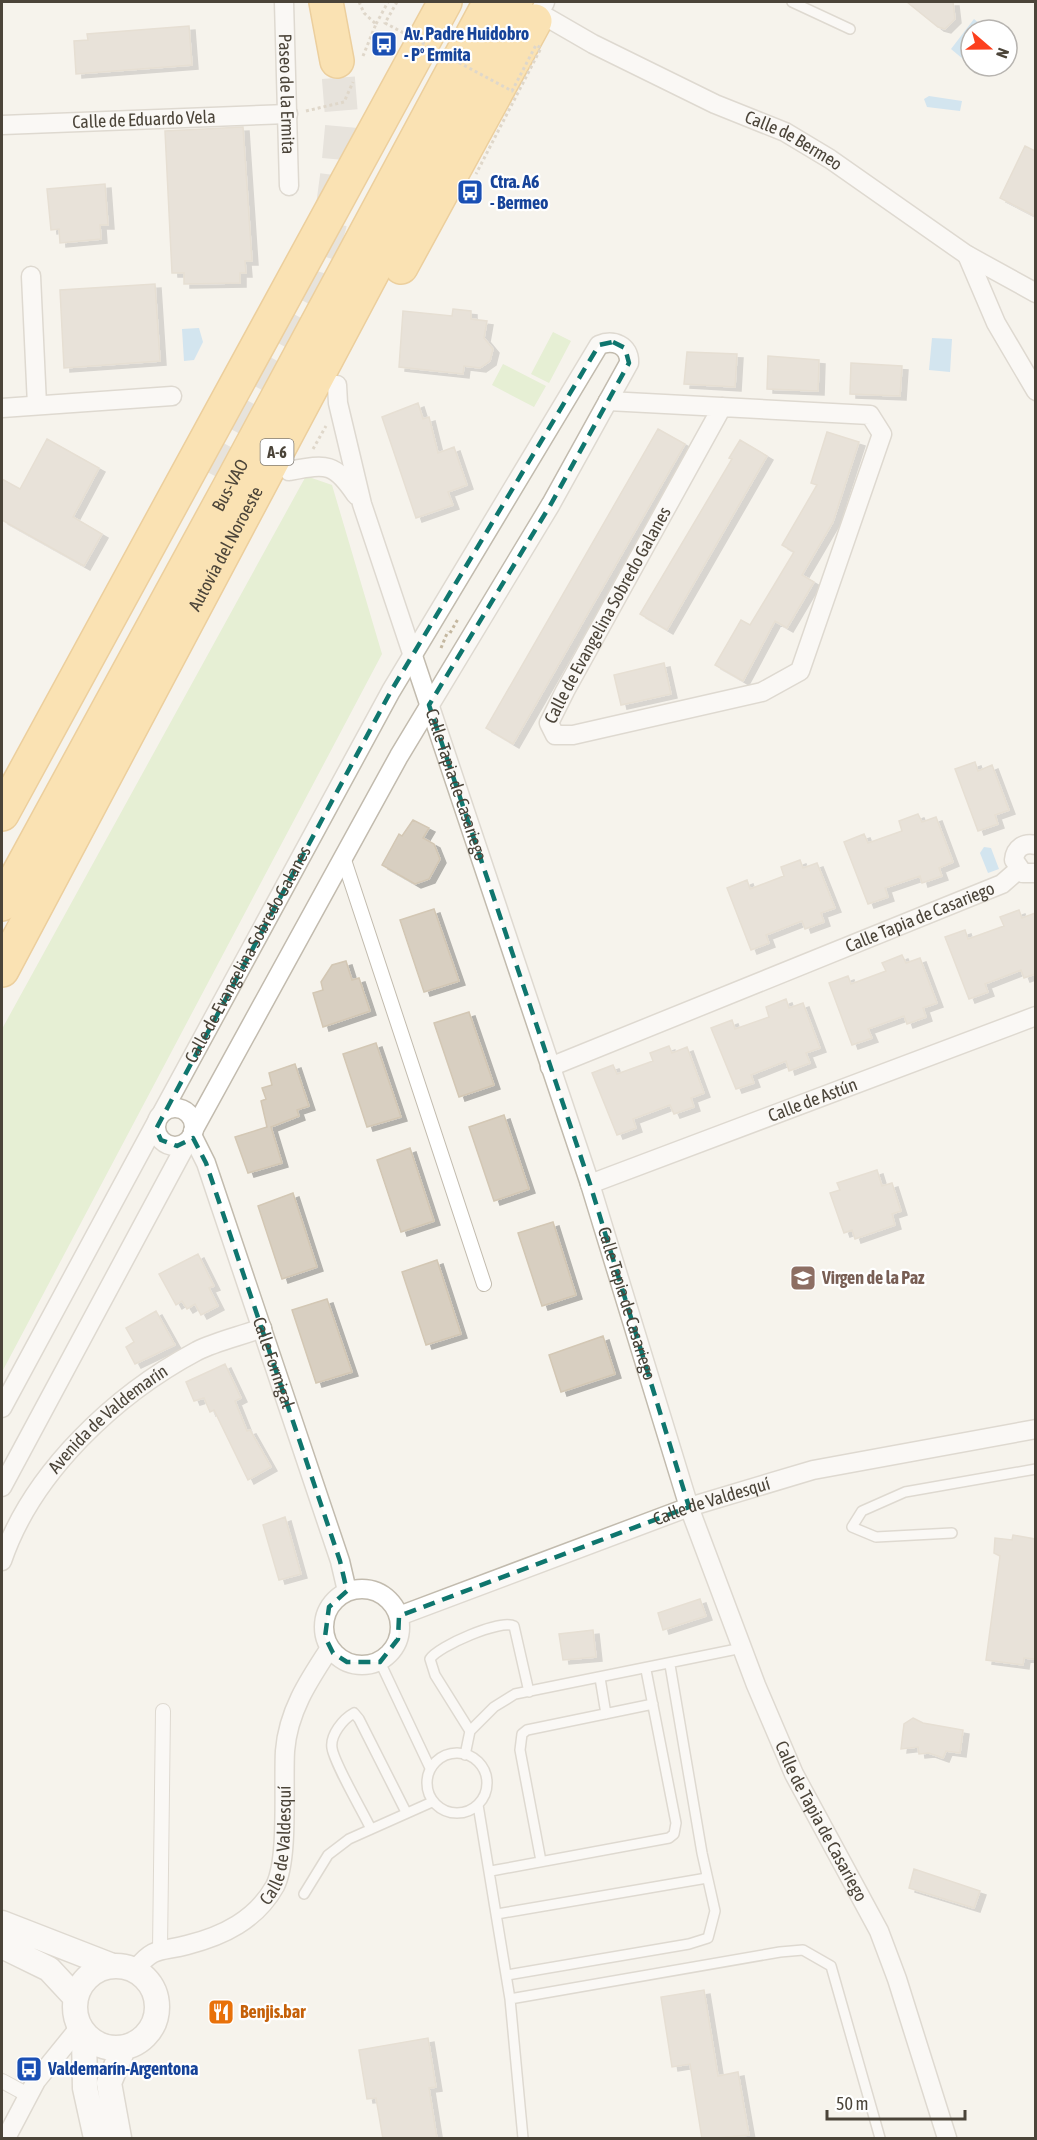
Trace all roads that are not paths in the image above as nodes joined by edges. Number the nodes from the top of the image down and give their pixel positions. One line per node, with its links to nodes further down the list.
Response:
1 (284, 2): 9 (street, Paseo de la Ermita)
2 (326, 2): 8 (highway)
3 (445, 2): 25 (highway)
4 (490, 2): 35 (highway, Bus-VAO)
5 (792, 2): 7 (lane)
6 (532, 8): 12 (street, Calle de Bermeo); 16 (highway); 34 (highway, Autovía del Noroeste / A-6)
7 (850, 29)
8 (337, 61)
9 (288, 114): 10 (street, Calle de Eduardo Vela); 11 (street, Paseo de la Ermita)
10 (2, 125)
11 (289, 186)
12 (967, 255): 14 (street, Calle de Bermeo); 15 (street)
13 (31, 276): 19 (street)
14 (1035, 293)
15 (1035, 391)
16 (337, 394): 22 (highway); 24 (street, Calle Tapia de Casariego)
17 (172, 396): 19 (street)
18 (608, 401): 20 (street, Calle de Evangelina Sobredo Galanes); 26 (street, Calle de Evangelina Sobredo Galanes); 27 (street, Calle de Evangelina Sobredo Galanes)
19 (37, 405): 21 (street)
20 (722, 407): 20 (street, Calle de Evangelina Sobredo Galanes)
21 (2, 408)
22 (296, 469): 24 (street, Calle Tapia de Casariego); 34 (highway)
23 (213, 475): 32 (highway)
24 (362, 504): 26 (street, Calle Tapia de Casariego)
25 (101, 629): 28 (highway); 29 (highway)
26 (412, 655): 27 (street, Calle Tapia de Casariego); 39 (street, Calle de Evangelina Sobredo Galanes)
27 (429, 705): 31 (street, Calle de Evangelina Sobredo Galanes); 38 (street, Calle Tapia de Casariego)
28 (2, 786)
29 (2, 814)
30 (1035, 845): 33 (street, Calle Tapia de Casariego)
31 (344, 857): 40 (street, Calle de Evangelina Sobredo Galanes); 42 (street)
32 (2, 865)
33 (1027, 872): 38 (street, Calle Tapia de Casariego)
34 (38, 903): 36 (highway, Autovía del Noroeste / A-6)
35 (2, 904)
36 (2, 970)
37 (1035, 1016): 41 (street, Calle de Astún)
38 (550, 1067): 41 (street, Calle Tapia de Casariego)
39 (159, 1117): 40 (street); 40 (street); 44 (street, Calle de Evangelina Sobredo Galanes)
40 (191, 1136): 43 (street, Calle Formigal); 47 (street, Calle de Evangelina Sobredo Galanes)
41 (590, 1184): 48 (street, Calle Tapia de Casariego)
42 (484, 1284)
43 (262, 1328): 50 (street, Avenida de Valdemarín); 51 (street, Calle Formigal)
44 (2, 1408)
45 (1035, 1429): 48 (street, Calle de Valdesquí)
46 (1035, 1469): 49 (lane)
47 (2, 1487)
48 (689, 1507): 52 (street, Calle de Valdesquí); 54 (street, Calle de Tapia de Casariego)
49 (952, 1533)
50 (2, 1561)
51 (347, 1591): 52 (street); 53 (street)
52 (399, 1616): 55 (street)
53 (330, 1648): 55 (street); 77 (street, Calle de Valdesquí)
54 (742, 1648): 56 (lane); 92 (street, Calle de Tapia de Casariego)
55 (380, 1662): 65 (lane)
56 (670, 1665): 57 (lane); 72 (lane)
57 (646, 1670): 58 (lane); 60 (lane)
58 (600, 1678): 59 (lane); 62 (lane)
59 (529, 1692): 63 (lane); 63 (lane)
60 (653, 1704): 62 (lane); 70 (lane)
61 (163, 1711): 77 (street)
62 (606, 1714): 70 (lane)
63 (470, 1731): 64 (lane)
64 (465, 1755): 65 (lane); 67 (lane)
65 (430, 1768): 66 (lane)
66 (432, 1802): 67 (lane); 68 (lane)
67 (478, 1805): 71 (lane)
68 (406, 1812): 69 (lane); 69 (lane)
69 (371, 1829): 73 (lane)
70 (541, 1861): 71 (lane)
71 (491, 1871): 74 (lane)
72 (707, 1878): 74 (lane); 80 (lane)
73 (304, 1894)
74 (497, 1914): 80 (lane)
75 (2, 1923): 78 (street)
76 (2, 1946): 81 (street)
77 (160, 1950): 79 (street, Calle de Valdesquí)
78 (110, 1965): 79 (street); 81 (street)
79 (136, 1968): 84 (street)
80 (507, 1976): 82 (lane)
81 (76, 1998): 83 (street)
82 (510, 1999): 90 (lane); 91 (lane)
83 (82, 2031): 84 (street); 86 (street); 88 (street)
84 (123, 2049): 89 (street)
85 (2, 2081): 86 (street)
86 (28, 2095): 87 (street)
87 (6, 2139)
88 (96, 2139)
89 (119, 2139)
90 (523, 2139)
91 (880, 2139)
92 (947, 2139)

